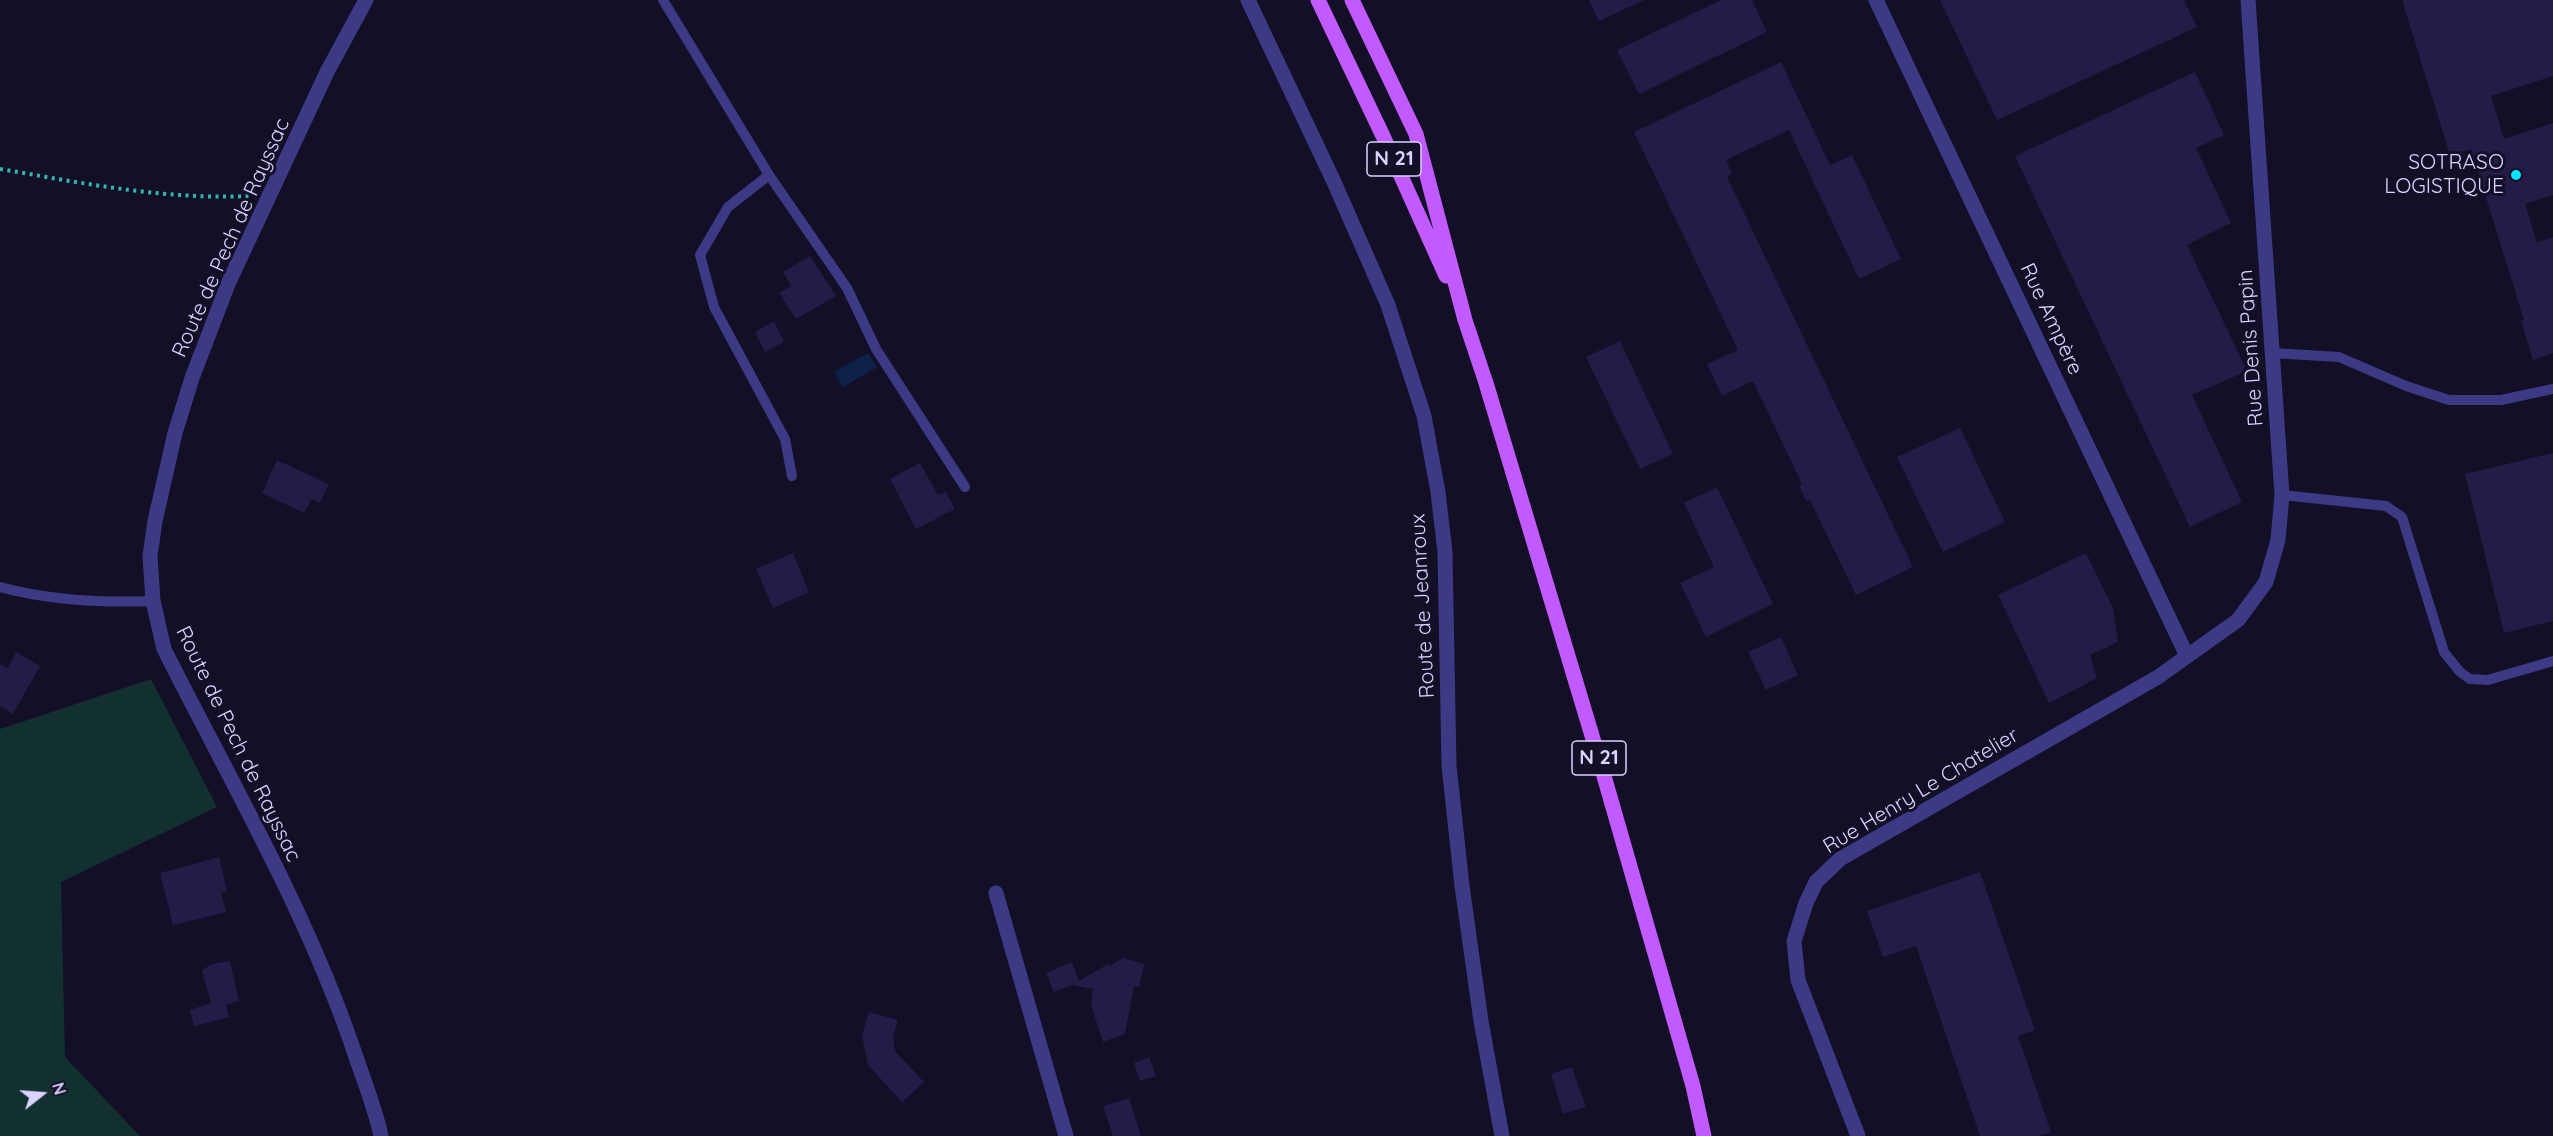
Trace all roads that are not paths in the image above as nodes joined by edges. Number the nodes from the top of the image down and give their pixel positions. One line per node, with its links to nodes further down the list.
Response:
1 (366, 0): 16 (street, Route de Pech de Rayssac)
2 (663, 0): 8 (lane)
3 (1248, 0): 22 (street, Route de Jeanroux)
4 (1318, 0): 9 (main road, N 21)
5 (1352, 0): 9 (main road, N 21)
6 (1876, 0): 17 (street, Rue Ampère)
7 (2248, 0): 10 (street, Rue Denis Papin)
8 (769, 175): 12 (lane); 13 (lane)
9 (1465, 320): 23 (main road, N 21)
10 (2272, 353): 11 (lane); 14 (street, Rue Denis Papin)
11 (2553, 389)
12 (792, 476)
13 (965, 487)
14 (2282, 495): 17 (street, Rue Denis Papin); 18 (lane)
15 (0, 587): 16 (lane)
16 (153, 601): 20 (street, Route de Pech de Rayssac)
17 (2187, 656): 24 (street, Rue Henry Le Chatelier)
18 (2553, 661)
19 (996, 893): 21 (street)
20 (381, 1136)
21 (1066, 1136)
22 (1502, 1136)
23 (1704, 1136)
24 (1858, 1136)

